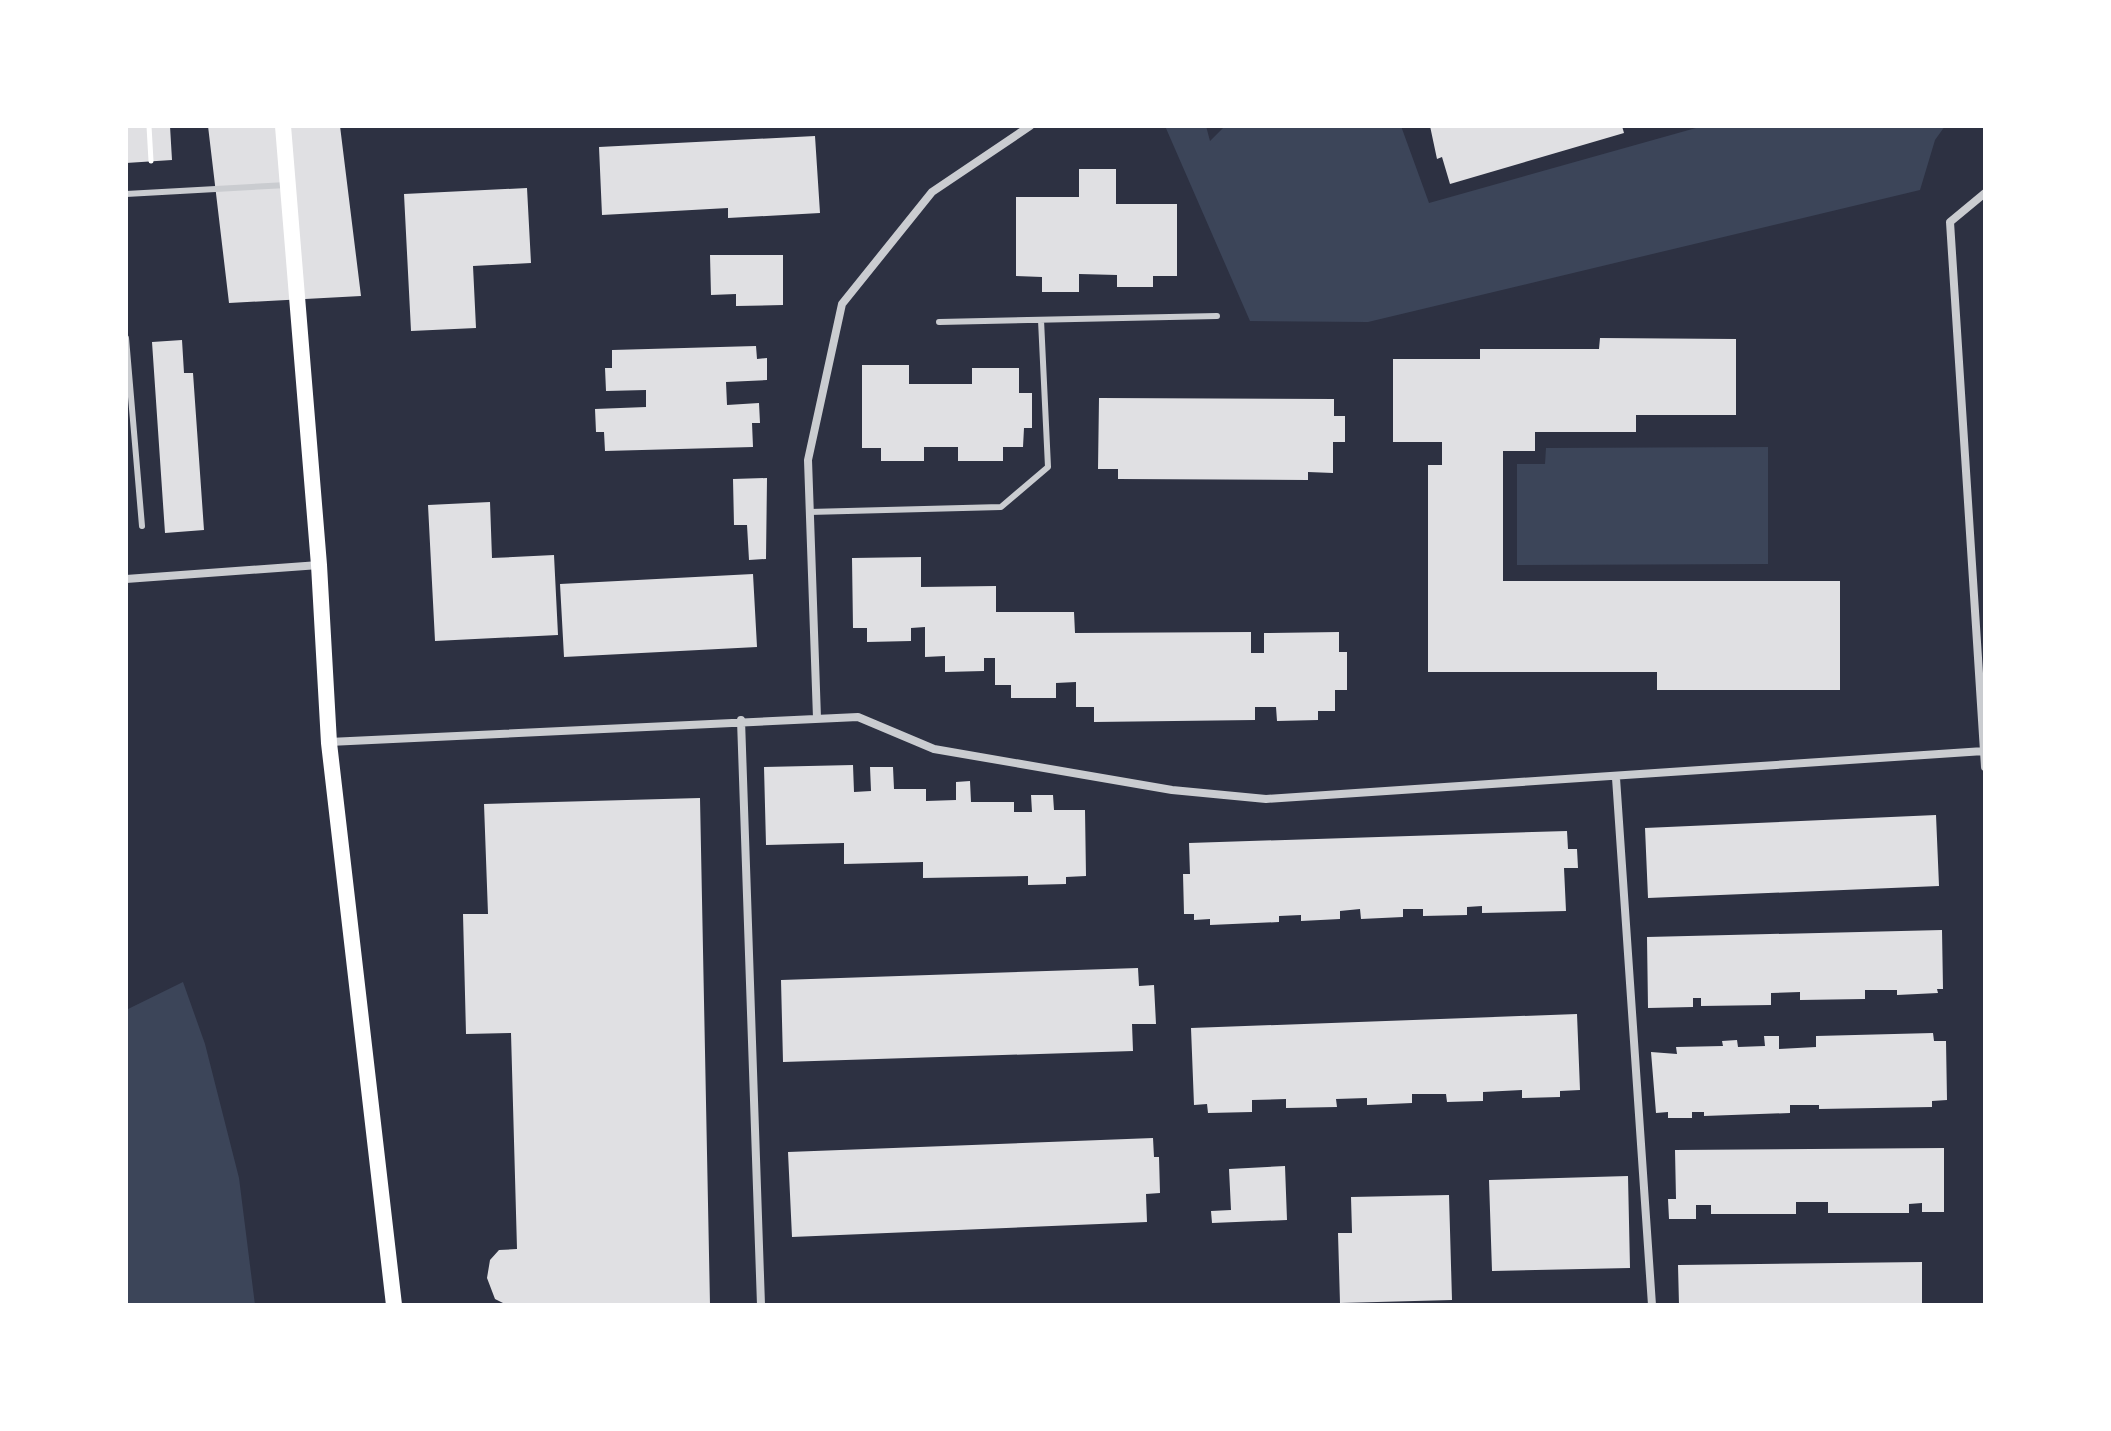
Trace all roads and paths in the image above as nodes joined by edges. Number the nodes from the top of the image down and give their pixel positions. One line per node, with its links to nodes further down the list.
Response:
1 (149, 126): 4 (path)
2 (283, 126): 5 (main road)
3 (1030, 126): 13 (street)
4 (151, 161)
5 (287, 185): 7 (lane); 15 (main road)
6 (1985, 193): 20 (street)
7 (126, 194)
8 (1217, 316): 9 (lane)
9 (1041, 320): 10 (lane); 13 (lane)
10 (939, 322)
11 (126, 338): 12 (lane)
12 (129, 403): 14 (lane)
13 (809, 512): 17 (street)
14 (142, 526)
15 (319, 565): 16 (street); 19 (main road)
16 (126, 579)
17 (817, 718): 18 (street); 22 (street)
18 (741, 720): 19 (street); 24 (street)
19 (329, 743): 23 (main road)
20 (1984, 751): 21 (street); 22 (street)
21 (1985, 767)
22 (1616, 778): 25 (street)
23 (394, 1305)
24 (761, 1305)
25 (1652, 1305)

